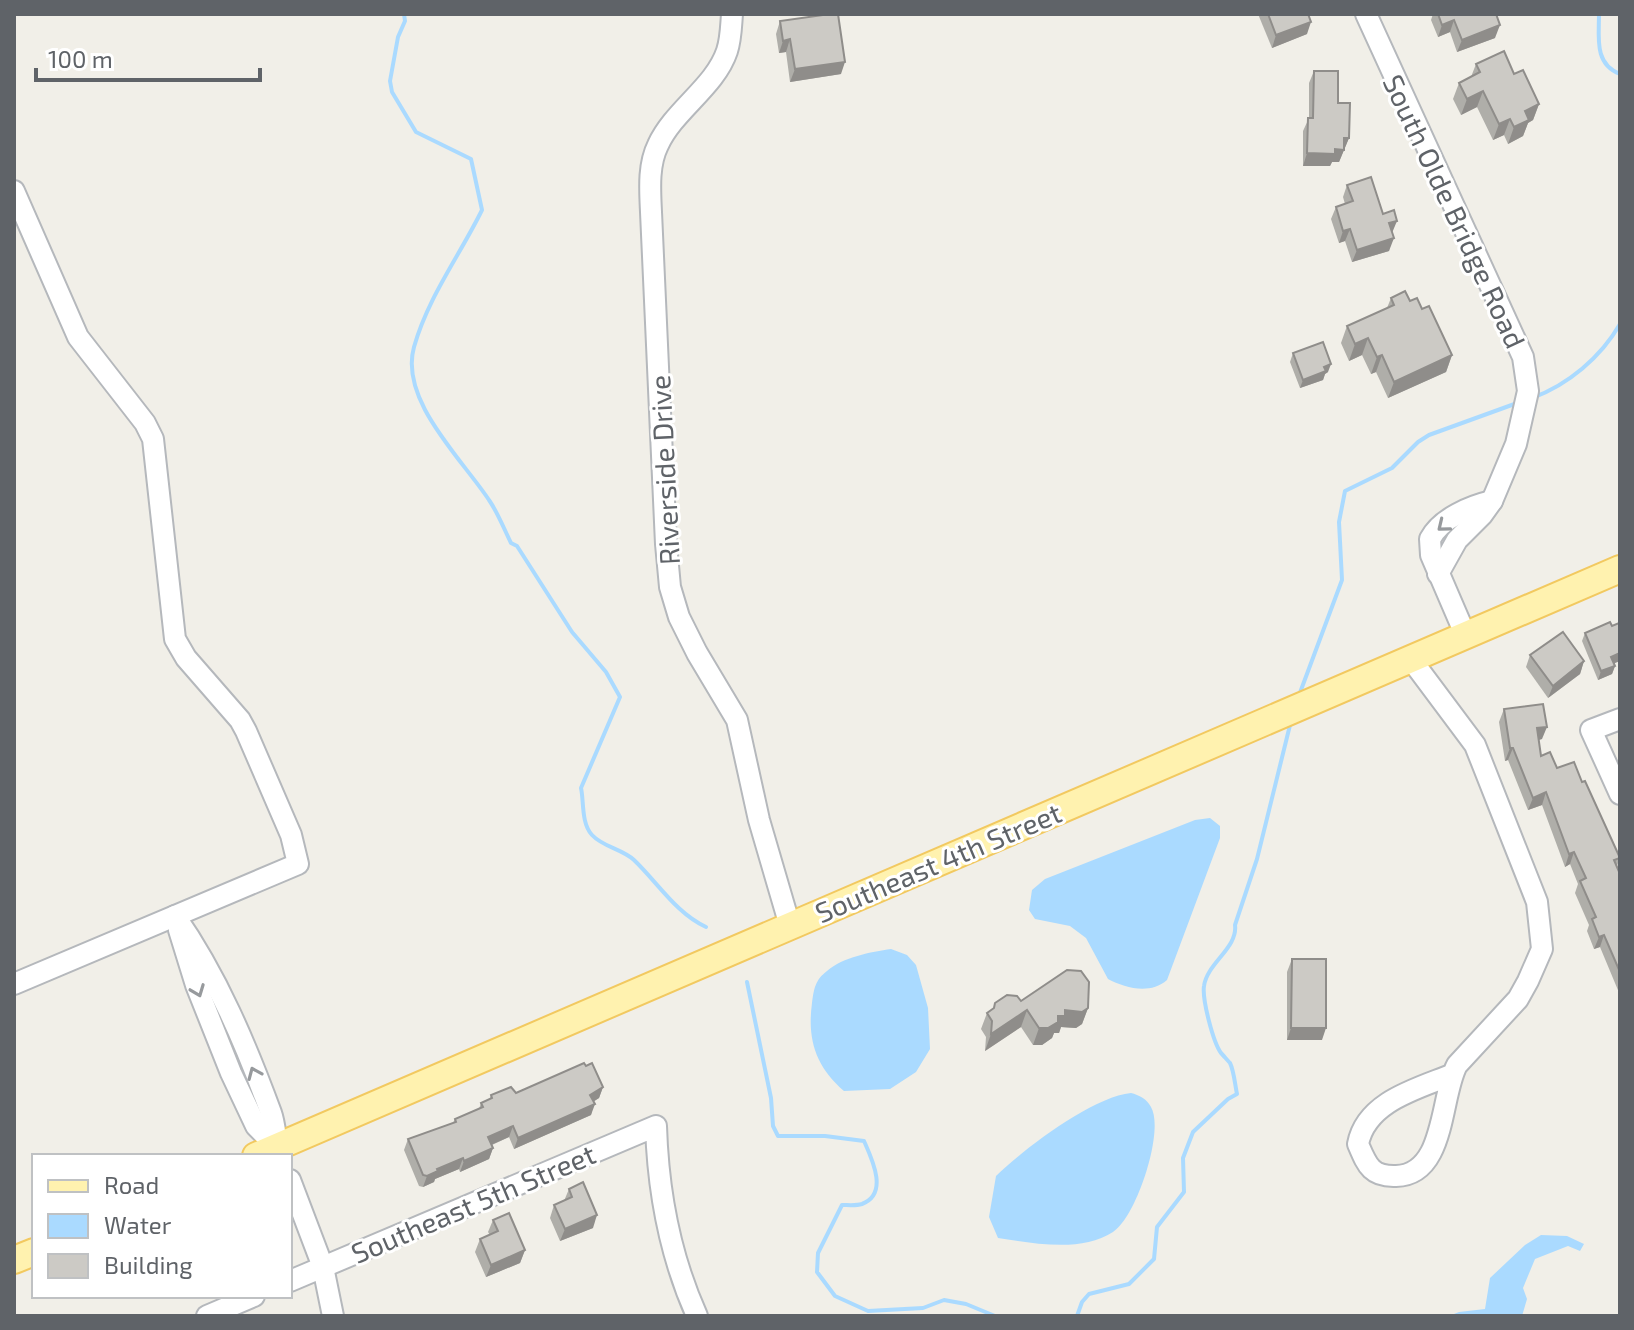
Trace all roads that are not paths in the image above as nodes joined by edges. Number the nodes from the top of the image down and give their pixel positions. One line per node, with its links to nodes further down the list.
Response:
1 (732, 14): 10 (street, Riverside Drive)
2 (1366, 14): 5 (street, South Olde Bridge Road)
3 (14, 191): 9 (street)
4 (1620, 569): 5 (main road, Southeast 4th Street)
5 (1465, 634): 6 (main road, Southeast 4th Street)
6 (1410, 658): 10 (main road, Southeast 4th Street); 12 (street)
7 (1620, 719): 8 (street)
8 (1620, 794)
9 (175, 916): 11 (street); 13 (street)
10 (790, 926): 13 (main road, Southeast 4th Street)
11 (14, 984)
12 (1451, 1075): 12 (street)
13 (271, 1153)
14 (292, 1185): 15 (street)
15 (323, 1267): 16 (street, Southeast 5th Street); 19 (street); 20 (street, Southeast 5th Street)
16 (292, 1280)
17 (249, 1298): 18 (street)
18 (207, 1316)
19 (333, 1316)
20 (697, 1316)

